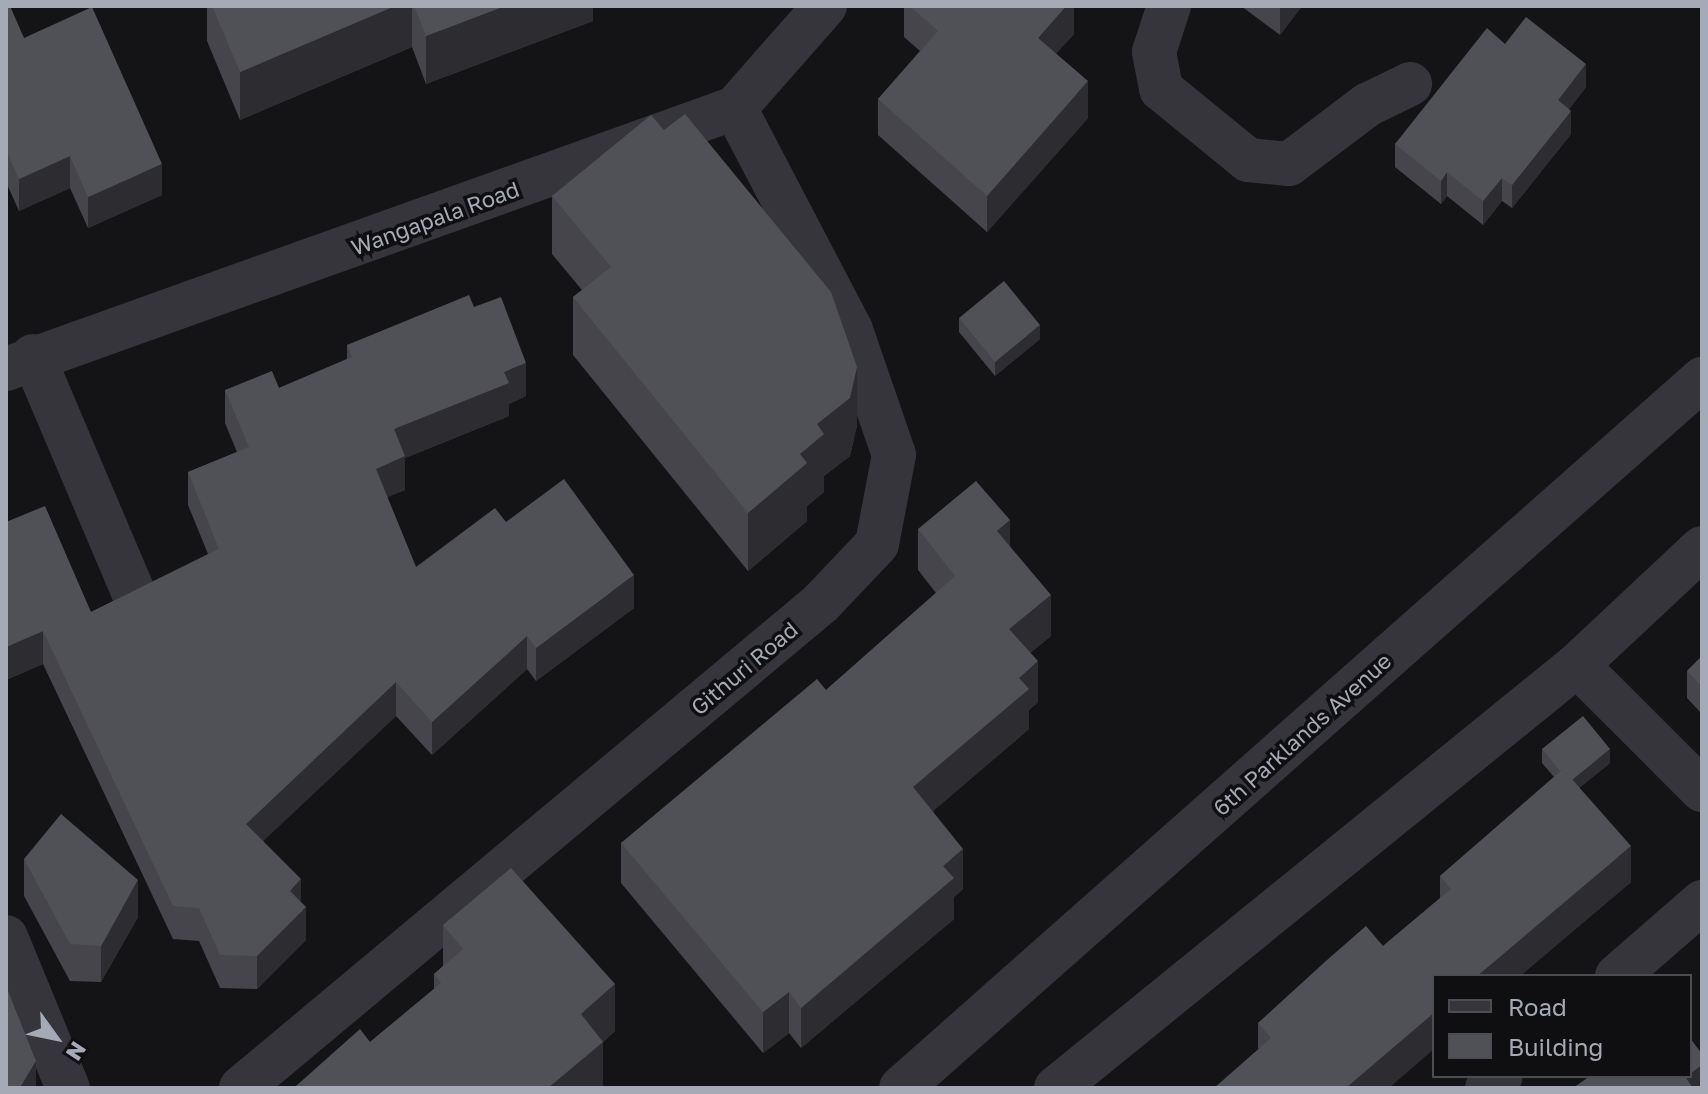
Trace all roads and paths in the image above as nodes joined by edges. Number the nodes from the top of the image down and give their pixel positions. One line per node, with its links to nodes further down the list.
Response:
1 (825, 6): 4 (street, Wangapala Road)
2 (1169, 6): 3 (street)
3 (1410, 84)
4 (735, 108): 5 (street, Wangapala Road); 15 (street, Githuri Road)
5 (19, 362): 8 (street)
6 (1702, 379): 16 (street, 6th Parklands Avenue)
7 (1702, 548): 9 (street)
8 (134, 594)
9 (1577, 665): 10 (street); 17 (street)
10 (1702, 790)
11 (1702, 902): 13 (street)
12 (6, 937): 14 (street)
13 (1619, 974)
14 (68, 1088)
15 (241, 1088)
16 (901, 1088)
17 (1056, 1088)

